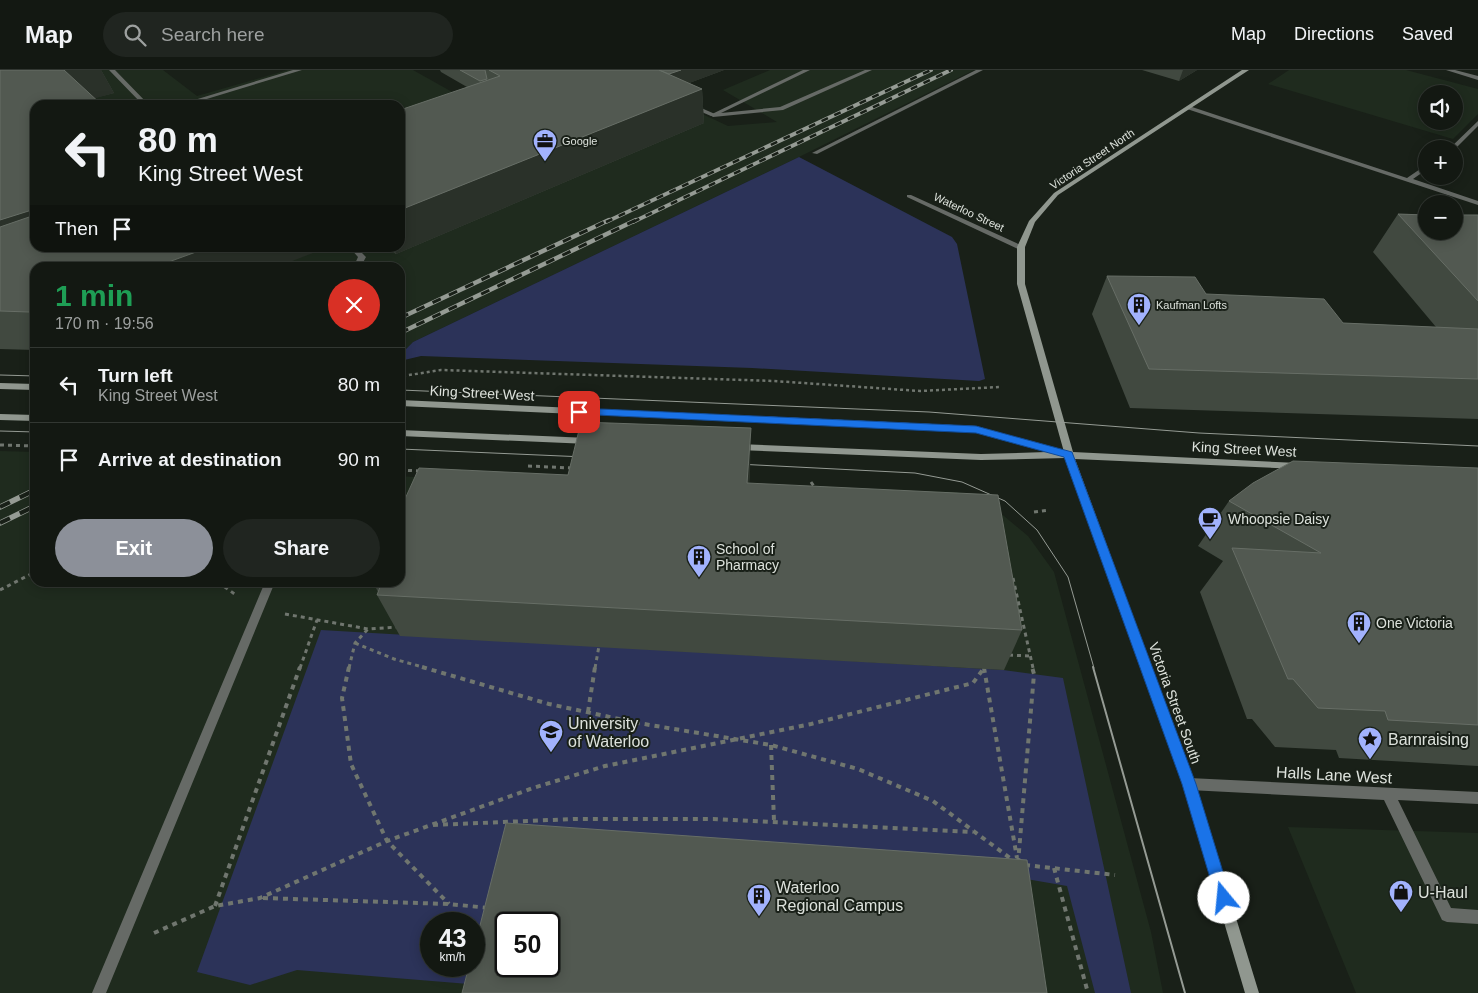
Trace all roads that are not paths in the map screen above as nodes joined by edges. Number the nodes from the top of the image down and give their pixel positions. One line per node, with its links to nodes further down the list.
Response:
1 (112, 70): 9 (street)
2 (299, 70): 10 (street)
3 (807, 70): 13 (street)
4 (869, 70): 13 (street)
5 (980, 70): 16 (street)
6 (1246, 70): 12 (main road, Victoria Street North)
7 (1449, 70): 8 (street)
8 (1478, 78)
9 (141, 100)
10 (198, 100)
11 (686, 103): 13 (street)
12 (1189, 108): 18 (street); 21 (main road, Victoria Street North)
13 (712, 115)
14 (1478, 123): 15 (street)
15 (1461, 140)
16 (815, 153)
17 (1418, 173): 18 (street)
18 (1408, 180): 20 (street)
19 (909, 196): 21 (street, Waterloo Street)
20 (1478, 203)
21 (1021, 247): 30 (main road, Victoria Street North)
22 (0, 386): 23 (main road)
23 (30, 387)
24 (405, 404): 30 (main road, King Street West)
25 (0, 417): 26 (main road)
26 (30, 418)
27 (405, 433): 28 (main road)
28 (596, 441)
29 (724, 446): 30 (main road, King Street West)
30 (1069, 455): 31 (main road, King Street West); 33 (main road, Victoria Street South)
31 (1312, 466)
32 (268, 587): 37 (street)
33 (1189, 784): 34 (street, Halls Lane West); 38 (main road, Victoria Street South)
34 (1388, 794): 35 (street, Halls Lane West); 36 (street)
35 (1478, 798)
36 (1478, 917)
37 (99, 993)
38 (1252, 993)

